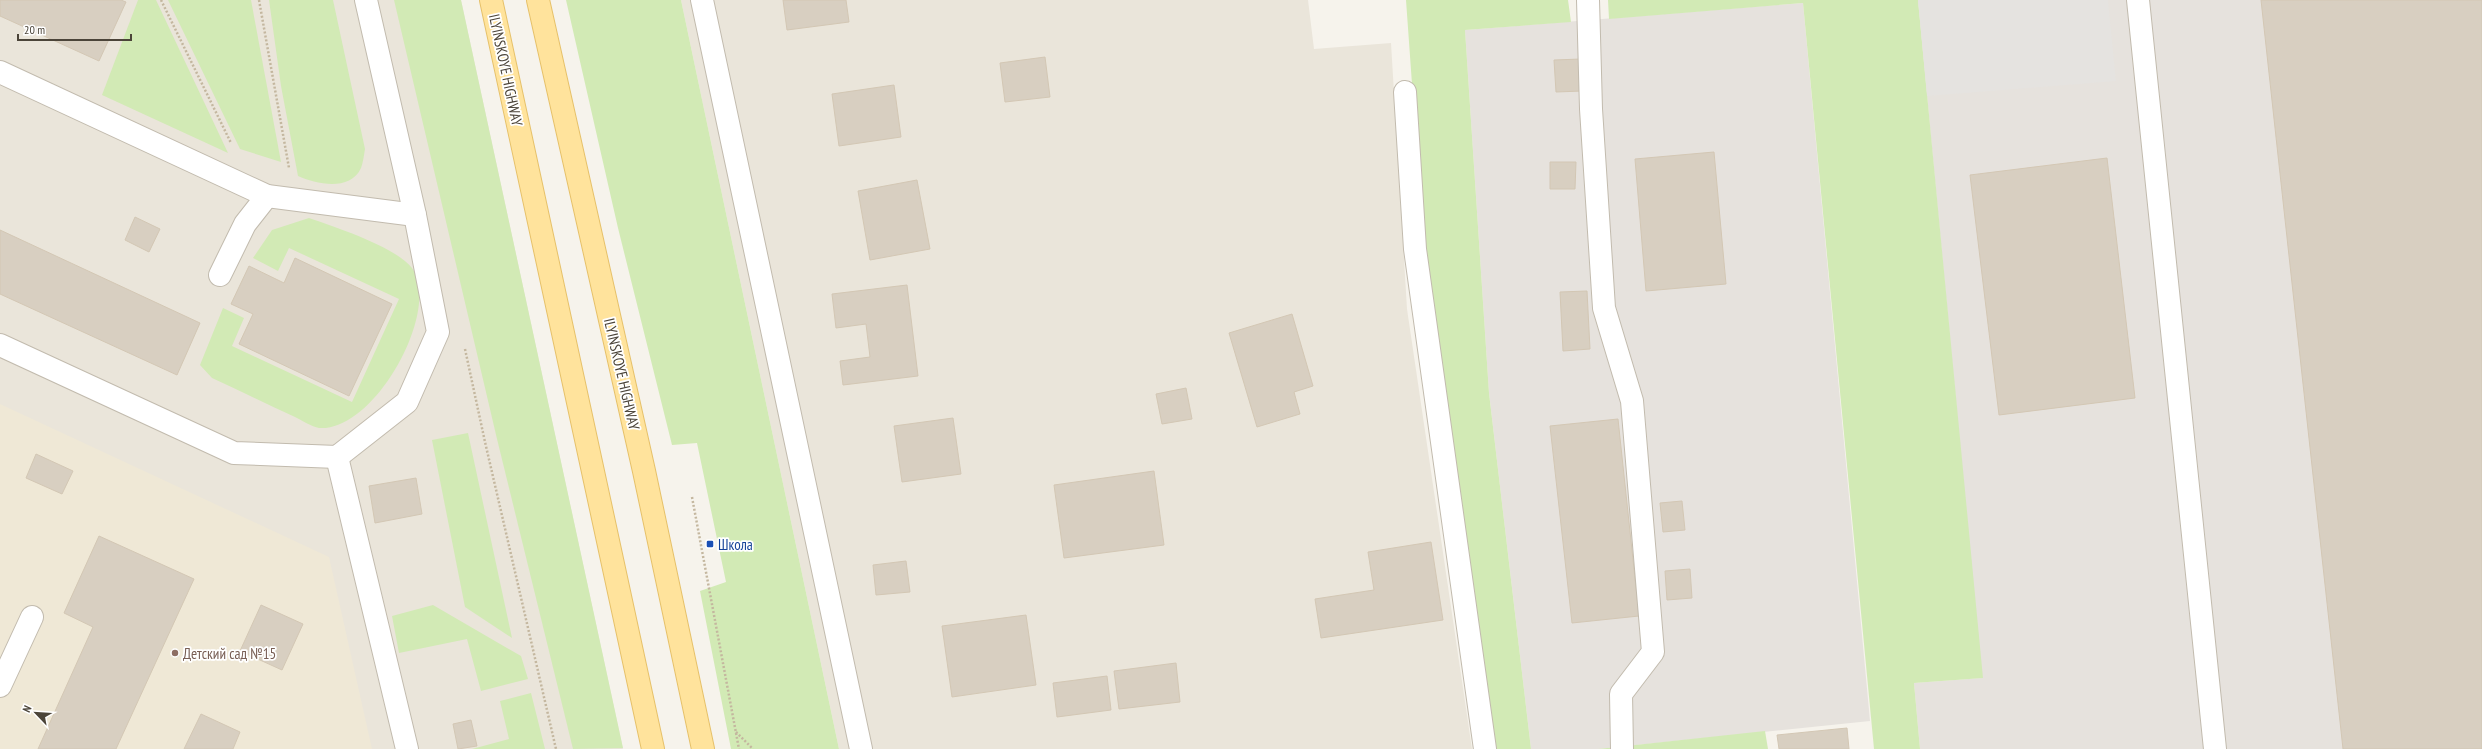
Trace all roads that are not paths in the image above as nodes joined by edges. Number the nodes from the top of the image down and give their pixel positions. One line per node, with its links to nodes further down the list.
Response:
1 (366, 0): 10 (street)
2 (491, 0): 17 (main road, ILYINSKOYE HIGHWAY)
3 (538, 0): 18 (main road, ILYINSKOYE HIGHWAY)
4 (702, 0): 19 (street)
5 (1588, 0): 21 (street)
6 (2138, 0): 22 (street)
7 (0, 72): 9 (street)
8 (1405, 92): 20 (street)
9 (277, 197): 10 (street); 11 (street)
10 (415, 215): 13 (street)
11 (220, 275)
12 (0, 345): 13 (street)
13 (337, 457): 16 (street)
14 (32, 617): 15 (street)
15 (0, 686)
16 (407, 749)
17 (653, 749)
18 (703, 749)
19 (861, 749)
20 (1485, 749)
21 (1622, 749)
22 (2215, 749)

